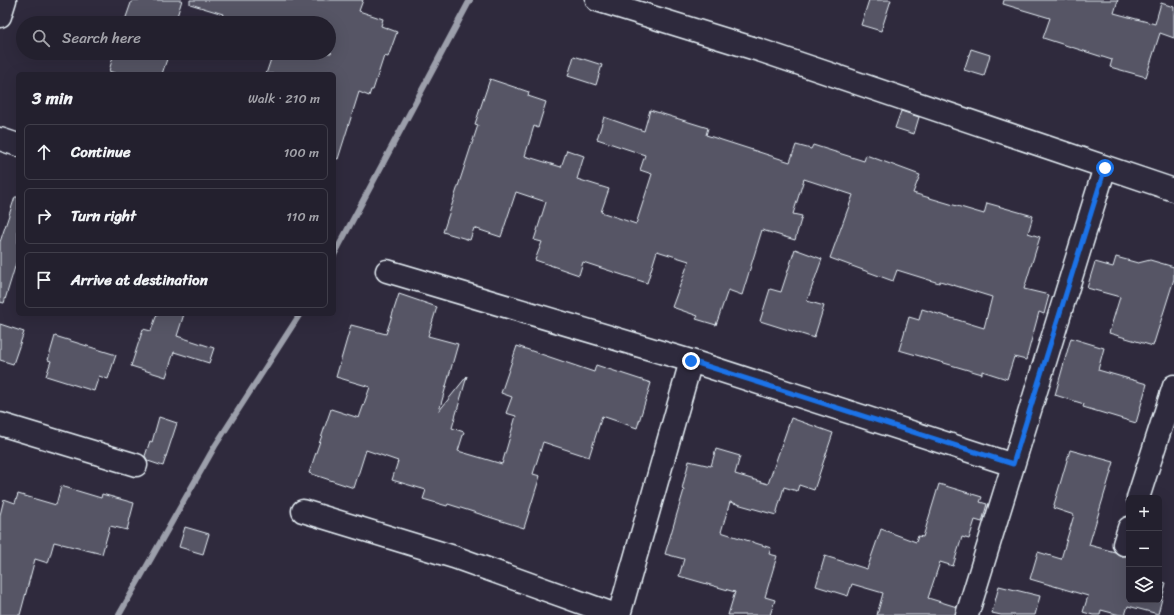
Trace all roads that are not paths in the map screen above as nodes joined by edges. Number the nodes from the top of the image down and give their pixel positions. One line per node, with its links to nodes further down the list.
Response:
1 (5, 0): 3 (street)
2 (597, 0): 6 (street)
3 (0, 16)
4 (0, 139): 5 (street)
5 (16, 144)
6 (1105, 168): 7 (street); 12 (street)
7 (1174, 190)
8 (387, 271): 9 (street)
9 (691, 361): 12 (street); 16 (street)
10 (1174, 386): 14 (street)
11 (0, 424): 13 (street)
12 (1013, 464): 17 (street)
13 (136, 465)
14 (1139, 495)
15 (303, 510): 16 (street)
16 (618, 615)
17 (967, 615)

